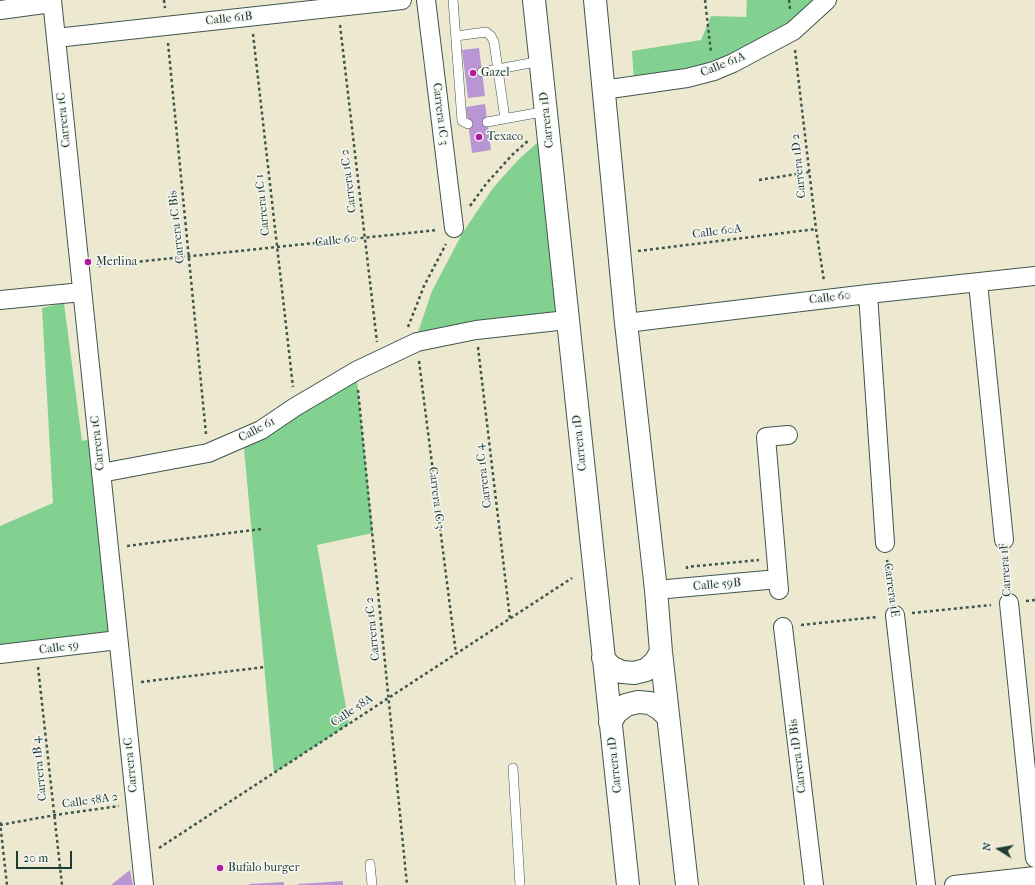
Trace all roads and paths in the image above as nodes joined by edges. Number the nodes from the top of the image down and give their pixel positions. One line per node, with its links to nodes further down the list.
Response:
1 (164, 0): 13 (path, Carrera 1C Bis)
2 (402, 0): 10 (street, Calle 61B)
3 (426, 0): 28 (street, Carrera 1C 3)
4 (453, 0): 15 (lane)
5 (534, 0): 17 (street, Carrera 1D)
6 (594, 0): 21 (street)
7 (705, 0): 19 (path)
8 (827, 0): 14 (street, Calle 61A)
9 (52, 2): 11 (street); 16 (street, Carrera 1C)
10 (338, 7): 12 (street, Calle 61B); 30 (path, Carrera 1C 2)
11 (0, 10)
12 (251, 17): 13 (street, Calle 61B); 31 (path, Carrera 1C 1)
13 (167, 26): 16 (street, Calle 61B); 33 (path, Carrera 1C Bis)
14 (793, 31): 19 (street, Calle 61A); 26 (path, Carrera 1D 2)
15 (456, 36): 18 (lane); 25 (lane)
16 (56, 38): 34 (street, Carrera 1C)
17 (541, 61): 18 (lane); 23 (street, Carrera 1D)
18 (498, 69): 20 (lane); 22 (lane)
19 (714, 71): 21 (street, Calle 61A)
20 (482, 72)
21 (603, 90): 32 (street)
22 (505, 119): 23 (lane); 24 (lane)
23 (548, 120): 28 (path); 41 (street, Carrera 1D)
24 (487, 122)
25 (468, 124)
26 (809, 172): 27 (path); 29 (path, Carrera 1D 2)
27 (759, 180)
28 (454, 228): 30 (path, Calle 60); 45 (path)
29 (816, 229): 32 (path, Calle 60A); 39 (path, Carrera 1D 2)
30 (365, 238): 31 (path, Calle 60); 46 (path, Carrera 1C 2)
31 (277, 247): 33 (path, Calle 60); 48 (path, Carrera 1C 1)
32 (620, 253): 42 (street)
33 (189, 256): 34 (path, Calle 60); 50 (path, Carrera 1C Bis)
34 (80, 268): 37 (street, Carrera 1C)
35 (1035, 276): 36 (street, Calle 60)
36 (978, 283): 38 (street, Calle 60); 53 (street, Carrera 1F)
37 (82, 292): 40 (street); 51 (street, Carrera 1C)
38 (868, 294): 39 (street, Calle 60); 54 (street)
39 (826, 299): 42 (street, Calle 60)
40 (0, 300)
41 (567, 320): 43 (street, Calle 61); 67 (street, Carrera 1D)
42 (626, 323): 57 (street)
43 (476, 330): 44 (street, Calle 61); 60 (path, Carrera 1C 4)
44 (417, 342): 45 (street, Calle 61); 66 (path, Carrera 1C 3)
45 (399, 351): 46 (street, Calle 61)
46 (379, 360): 47 (street, Calle 61)
47 (356, 372): 48 (street, Calle 61); 70 (path, Carrera 1C 2)
48 (295, 407): 50 (street, Calle 61)
49 (788, 435): 57 (street, Calle 59B)
50 (208, 453): 51 (street, Calle 61)
51 (101, 473): 55 (street, Carrera 1C)
52 (261, 529): 55 (path)
53 (1004, 540): 58 (path, Carrera 1F)
54 (885, 543): 59 (path, Carrera 1E)
55 (109, 548): 62 (street, Carrera 1C)
56 (572, 578): 60 (path, Calle 58A)
57 (656, 590): 64 (street)
58 (1009, 603): 77 (street, Carrera 1F)
59 (895, 614): 90 (street, Carrera 1E)
60 (510, 619): 66 (path, Calle 58A)
61 (783, 627): 89 (street, Carrera 1D Bis)
62 (118, 640): 63 (street, Calle 59); 69 (street, Carrera 1C)
63 (36, 651): 65 (street, Calle 59); 75 (path, Carrera 1B 4)
64 (661, 652): 67 (street); 71 (street)
65 (0, 654)
66 (456, 654): 70 (path, Calle 58A)
67 (603, 658): 72 (street, Carrera 1D)
68 (265, 667): 69 (path)
69 (123, 684): 74 (street, Carrera 1C)
70 (388, 697): 78 (path, Calle 58A); 85 (path, Carrera 1C 2)
71 (668, 717): 72 (street); 88 (street)
72 (610, 722): 87 (street, Carrera 1D)
73 (513, 768): 86 (lane)
74 (135, 804): 75 (path, Calle 58A 2); 78 (street, Carrera 1C)
75 (54, 815): 76 (path, Calle 58A 2); 82 (path, Carrera 1B 4)
76 (0, 824): 81 (path)
77 (1035, 858)
78 (142, 859): 83 (street, Carrera 1C)
79 (370, 864): 84 (lane)
80 (1035, 876): 91 (street)
81 (7, 885)
82 (62, 885)
83 (144, 885)
84 (372, 885)
85 (407, 885)
86 (520, 885)
87 (628, 885)
88 (687, 885)
89 (814, 885)
90 (926, 885)
91 (954, 885)

